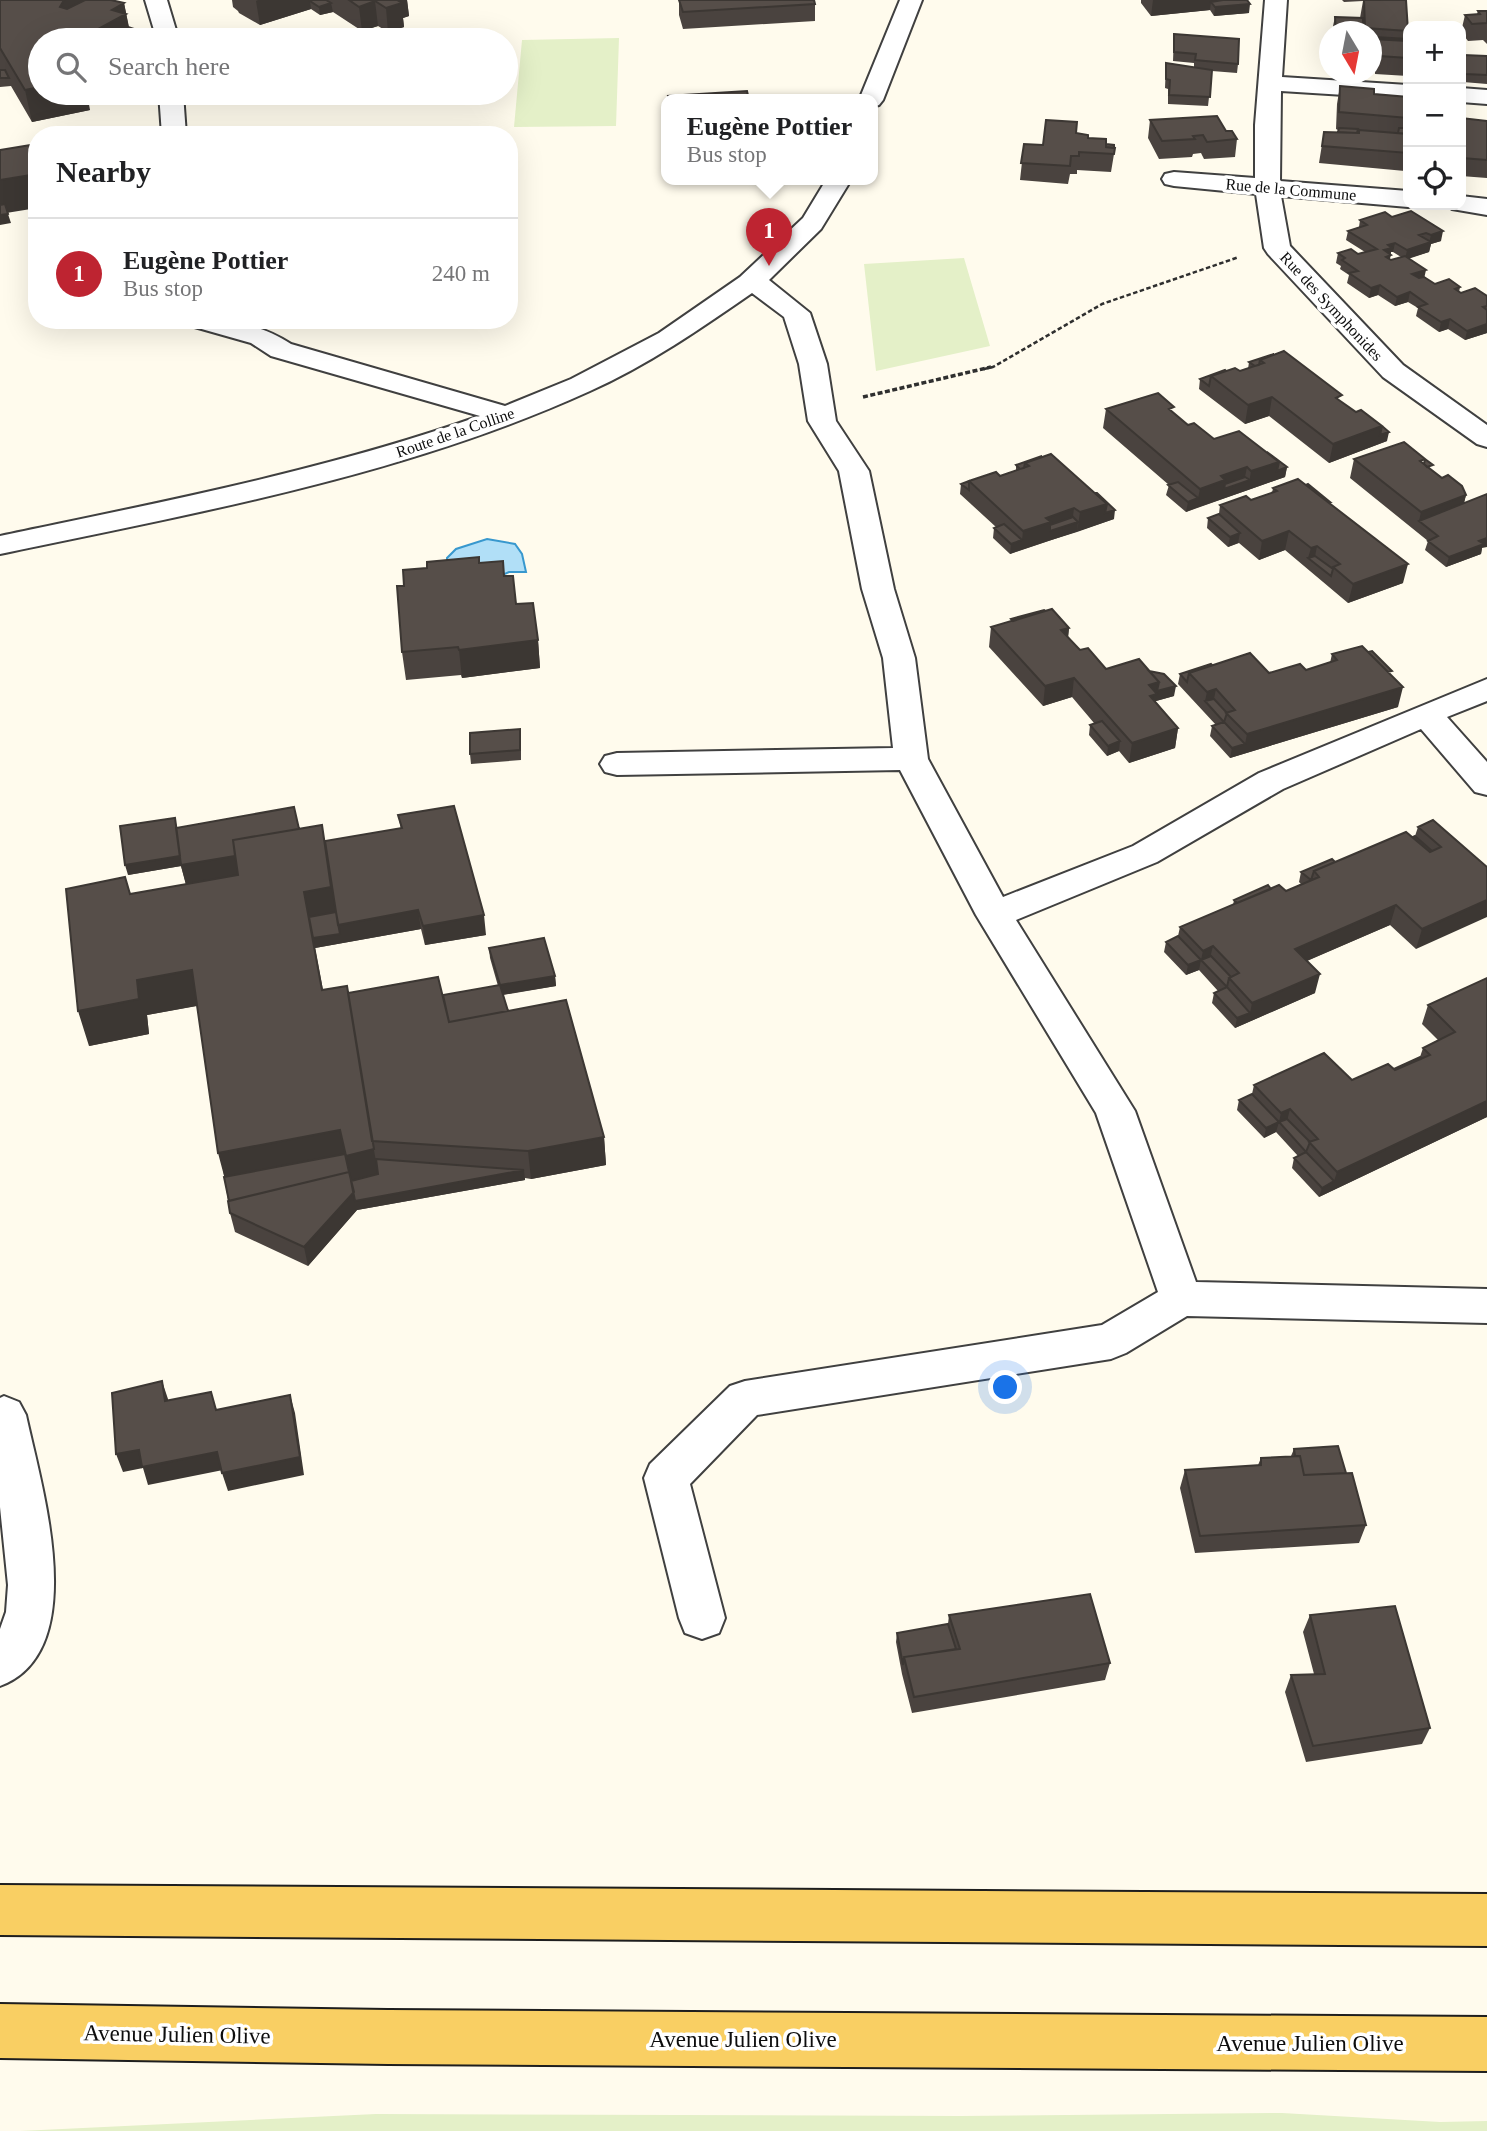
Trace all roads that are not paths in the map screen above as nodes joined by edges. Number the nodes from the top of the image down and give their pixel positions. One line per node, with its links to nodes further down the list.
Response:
1 (156, 0): 4 (street)
2 (911, 0): 7 (street)
3 (1276, 0): 5 (street, Rue des Symphonides)
4 (164, 28)
5 (1271, 83): 6 (street); 14 (street, Rue des Symphonides)
6 (1403, 92)
7 (874, 94)
8 (1466, 95): 9 (street)
9 (1487, 97)
10 (173, 105): 11 (street)
11 (174, 126)
12 (1174, 179): 14 (street, Rue de la Commune)
13 (836, 185): 18 (street, Route de la Colline)
14 (1267, 186): 15 (street, Rue de la Commune); 21 (street, Rue des Symphonides)
15 (1403, 200)
16 (1466, 205): 17 (street)
17 (1487, 207)
18 (752, 280): 20 (street, Route de la Colline); 25 (street)
19 (233, 329): 20 (street)
20 (506, 415): 22 (street, Route de la Colline)
21 (1487, 438)
22 (0, 545)
23 (1487, 689): 24 (street)
24 (1426, 715): 27 (street); 28 (street)
25 (911, 760): 26 (street); 28 (street)
26 (617, 764)
27 (1487, 784)
28 (994, 915): 29 (street)
29 (1181, 1299): 30 (street); 32 (street)
30 (1487, 1306)
31 (4, 1415): 33 (street)
32 (702, 1618)
33 (0, 1664)
34 (0, 1910): 35 (main road)
35 (1487, 1920)
36 (0, 2031): 37 (main road, Avenue Julien Olive)
37 (1487, 2044)

